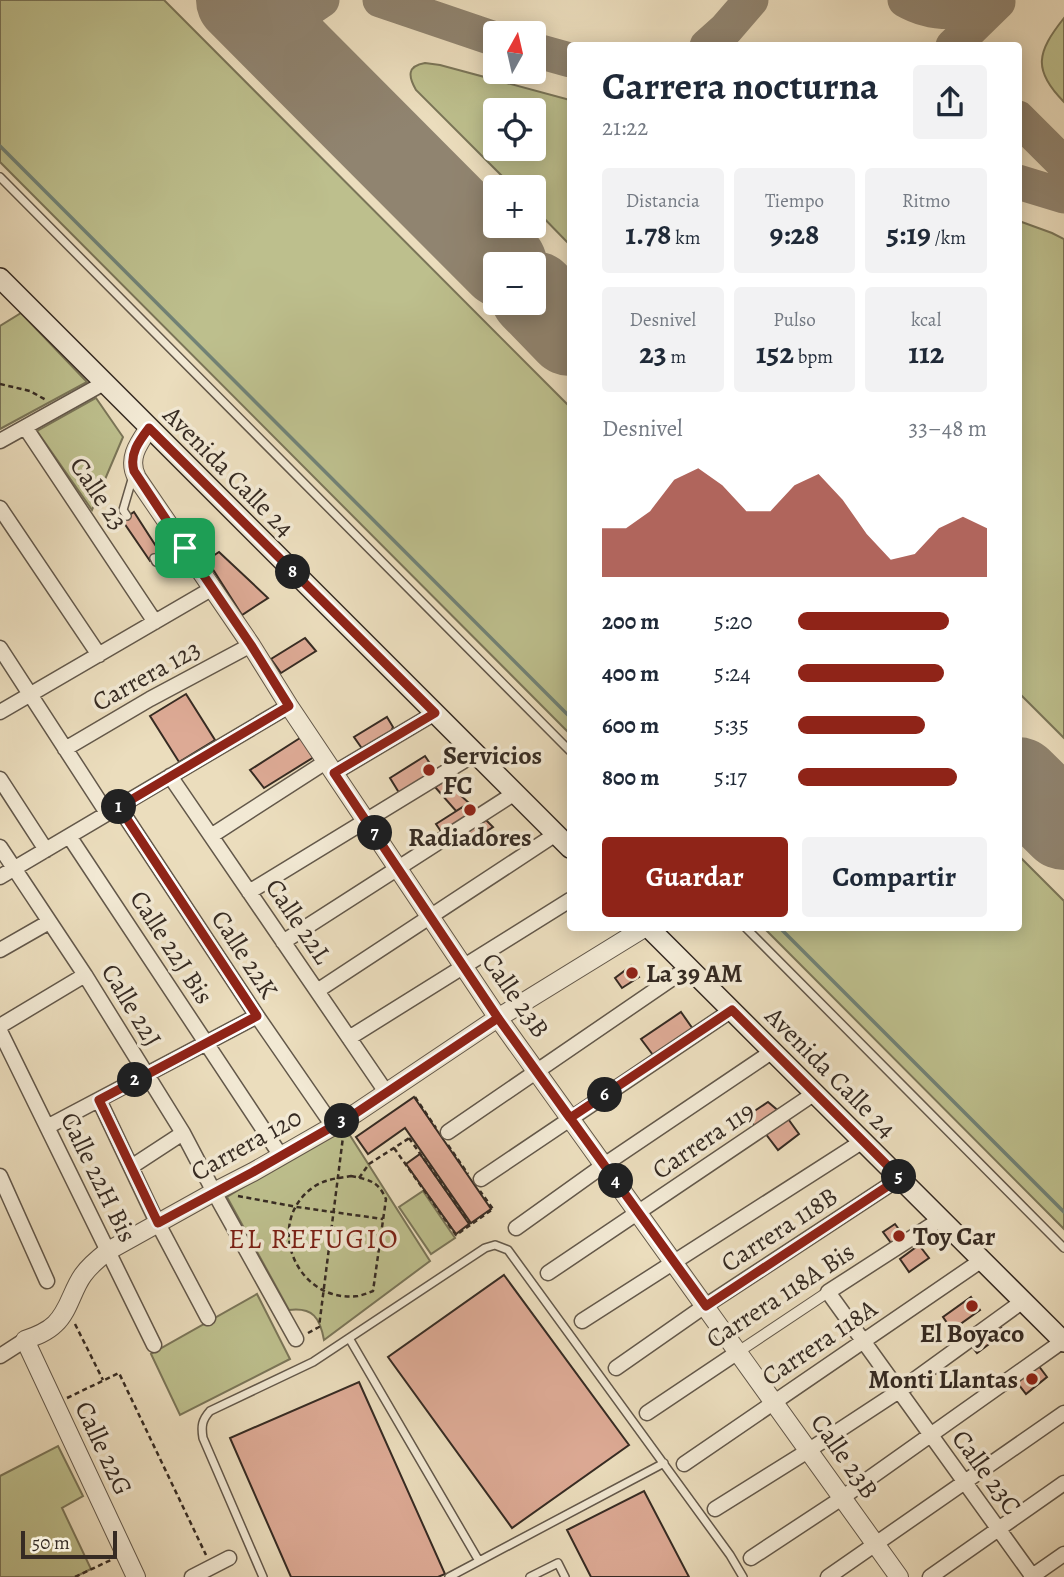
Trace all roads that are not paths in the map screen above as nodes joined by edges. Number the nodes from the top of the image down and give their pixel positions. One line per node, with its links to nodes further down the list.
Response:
1 (0, 177): 21 (lane)
2 (0, 278): 3 (main road, Avenida Calle 24)
3 (104, 383): 4 (street); 5 (main road, Avenida Calle 24)
4 (26, 427): 6 (street); 13 (street, Calle 23)
5 (149, 428): 7 (street); 20 (main road, Avenida Calle 24)
6 (0, 441)
7 (134, 471): 9 (lane); 10 (street, Calle 23B)
8 (0, 508): 16 (street)
9 (127, 516)
10 (185, 548): 11 (lane); 12 (street, Calle 23B)
11 (154, 558)
12 (213, 589): 13 (street); 14 (street, Calle 23B)
13 (155, 622): 16 (street)
14 (251, 645): 18 (street, Calle 23B); 22 (street, Carrera 123)
15 (0, 648): 17 (street, Calle 22K)
16 (99, 654): 17 (street)
17 (30, 695): 19 (street); 22 (street, Calle 22K)
18 (289, 706): 24 (street, Calle 23B); 25 (street)
19 (0, 712)
20 (435, 713): 23 (main road, Avenida Calle 24); 24 (street)
21 (567, 748)
22 (65, 749): 28 (street, Calle 22K)
23 (475, 754): 27 (main road, Avenida Calle 24); 29 (street)
24 (331, 767): 29 (street, Calle 23B); 32 (street)
25 (170, 776): 28 (street); 32 (street, Calle 22L)
26 (0, 779): 35 (street)
27 (515, 793): 30 (main road, Avenida Calle 24); 36 (street)
28 (113, 810): 31 (street); 53 (street, Calle 22K)
29 (366, 820): 36 (street, Calle 23B); 39 (street)
30 (556, 834): 33 (main road, Avenida Calle 24); 41 (street)
31 (69, 836): 35 (street); 57 (street, Calle 22J Bis)
32 (211, 836): 39 (street, Calle 22L)
33 (567, 845)
34 (0, 847): 37 (street, Calle 22J)
35 (46, 850): 37 (street)
36 (398, 868): 41 (street, Calle 23B); 46 (street)
37 (14, 869): 38 (street); 42 (street, Calle 22J)
38 (0, 877)
39 (249, 892): 46 (street, Calle 22L)
40 (567, 902): 48 (street)
41 (430, 916): 48 (street, Calle 23B); 51 (street)
42 (49, 922): 47 (street); 50 (street, Calle 22J)
43 (642, 931): 54 (street, Carrera 120)
44 (650, 931): 49 (main road, Avenida Calle 24)
45 (749, 931): 81 (lane)
46 (283, 942): 51 (street, Calle 22L)
47 (0, 950)
48 (464, 966): 54 (street, Calle 23B); 56 (street)
49 (689, 967): 52 (main road, Avenida Calle 24); 59 (street)
50 (85, 975): 55 (street); 60 (street, Calle 22J)
51 (317, 991): 56 (street, Calle 22L)
52 (732, 1010): 58 (main road, Avenida Calle 24); 64 (street)
53 (257, 1016): 57 (street); 65 (street, Calle 22K)
54 (498, 1018): 59 (street, Calle 23B); 61 (street, Carrera 120)
55 (0, 1029): 66 (street, Calle 22H Bis)
56 (349, 1038): 61 (street, Calle 22L)
57 (206, 1043): 60 (street); 70 (street, Calle 22J Bis)
58 (773, 1051): 62 (main road, Avenida Calle 24); 71 (street)
59 (536, 1071): 64 (street, Calle 23B); 68 (street)
60 (146, 1075): 63 (street); 67 (street, Calle 22J)
61 (386, 1093): 65 (street, Carrera 120)
62 (815, 1093): 69 (main road, Avenida Calle 24); 77 (street, Carrera 119)
63 (99, 1100): 66 (street); 72 (street)
64 (570, 1118): 71 (street, Calle 23B); 75 (street)
65 (339, 1122): 70 (street, Carrera 120)
66 (47, 1127): 82 (street, Calle 22H Bis)
67 (183, 1133): 72 (street); 76 (street, Calle 22J)
68 (444, 1135)
69 (863, 1141): 74 (main road, Avenida Calle 24); 84 (street)
70 (281, 1156): 76 (street, Carrera 120)
71 (604, 1165): 77 (street, Calle 23B); 80 (street)
72 (131, 1167): 79 (street)
73 (0, 1177): 86 (street)
74 (900, 1178): 78 (main road, Avenida Calle 24); 89 (street, Carrera 118B)
75 (476, 1180)
76 (214, 1192): 79 (street, Carrera 120); 93 (street, Calle 22J)
77 (639, 1213): 84 (street, Calle 23B); 85 (street, Carrera 119)
78 (941, 1219): 83 (main road, Avenida Calle 24); 87 (street, Carrera 118A Bis)
79 (158, 1223): 82 (street, Carrera 120); 90 (street)
80 (516, 1228)
81 (1064, 1248)
82 (108, 1251): 94 (street, Carrera 120); 97 (street, Calle 22H Bis)
83 (982, 1260): 88 (main road, Avenida Calle 24); 95 (street, Carrera 118A)
84 (673, 1262): 89 (street, Calle 23B); 91 (street)
85 (548, 1273)
86 (47, 1281)
87 (828, 1292): 95 (street, Calle 23C); 98 (street, Carrera 118A Bis)
88 (1023, 1301): 96 (main road, Avenida Calle 24); 101 (street)
89 (706, 1306): 98 (street, Calle 23B); 100 (street, Carrera 118B)
90 (208, 1318)
91 (582, 1321)
92 (349, 1338): 107 (lane); 118 (lane); 121 (lane)
93 (296, 1339)
94 (25, 1340): 99 (street, Carrera 120); 119 (street, Calle 22G)
95 (864, 1342): 101 (street, Calle 23C); 102 (street, Carrera 118A)
96 (1063, 1342): 105 (street)
97 (154, 1345)
98 (738, 1352): 102 (street, Calle 23B); 103 (street, Carrera 118A Bis)
99 (0, 1356)
100 (616, 1368)
101 (899, 1391): 105 (street, Calle 23C); 106 (street)
102 (775, 1402): 106 (street, Calle 23B); 108 (street, Carrera 118A)
103 (647, 1413)
104 (1064, 1413): 109 (street)
105 (930, 1435): 109 (street, Calle 23C); 111 (street)
106 (809, 1450): 111 (street, Calle 23B); 112 (street)
107 (664, 1463): 118 (lane); 125 (lane)
108 (684, 1464)
109 (965, 1482): 113 (street, Calle 23C); 114 (street)
110 (1064, 1483): 113 (street)
111 (843, 1498): 114 (street, Calle 23B); 117 (street)
112 (715, 1508)
113 (998, 1529): 128 (street); 129 (street, Calle 23C)
114 (876, 1545): 126 (street); 127 (street, Calle 23B)
115 (1064, 1554): 129 (street)
116 (229, 1558): 120 (street)
117 (751, 1558)
118 (479, 1561): 122 (lane)
119 (135, 1577)
120 (192, 1577)
121 (263, 1577)
122 (449, 1577)
123 (530, 1577): 124 (lane)
124 (565, 1577)
125 (743, 1577)
126 (828, 1577)
127 (899, 1577)
128 (930, 1577)
129 (1032, 1577)

